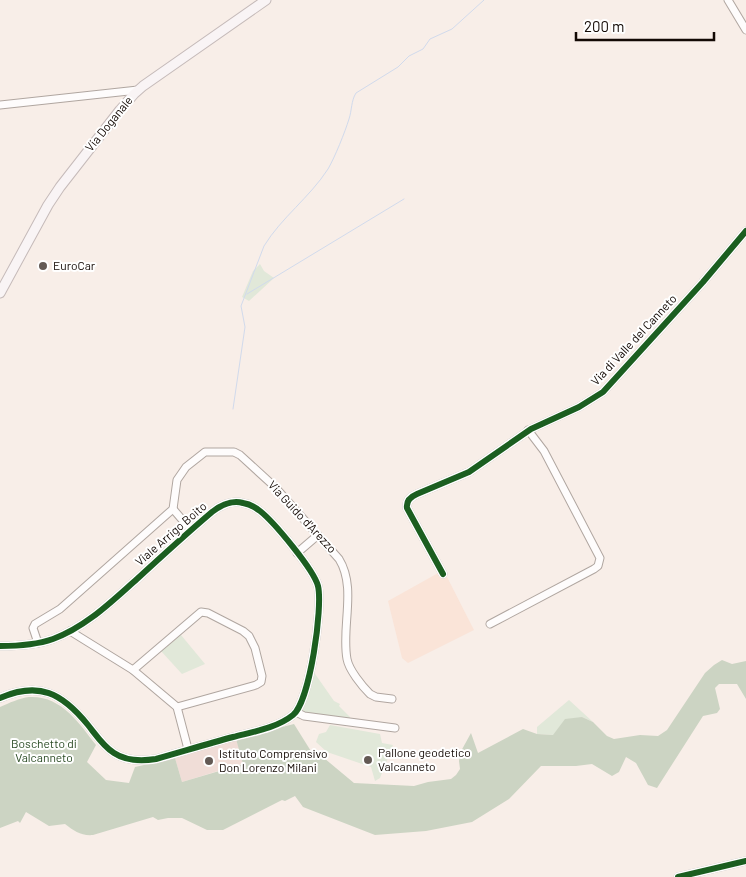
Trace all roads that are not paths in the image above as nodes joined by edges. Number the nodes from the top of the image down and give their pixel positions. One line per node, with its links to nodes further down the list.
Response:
1 (266, 0): 4 (main road, Via Doganale)
2 (728, 0): 3 (street)
3 (746, 30)
4 (138, 90): 5 (street); 7 (main road, Via Doganale)
5 (0, 105)
6 (746, 231): 8 (street, Via di Valle del Canneto)
7 (0, 293)
8 (528, 430): 13 (street, Via di Valle del Canneto); 14 (street)
9 (173, 509): 10 (street); 11 (street, Via Guido d'Arezzo); 16 (street)
10 (191, 530): 12 (street, Viale Arrigo Boito); 15 (street, Viale Arrigo Boito)
11 (318, 535): 12 (street); 20 (street, Via Guido d'Arezzo)
12 (297, 553): 22 (street, Viale Arrigo Boito)
13 (443, 574)
14 (490, 624)
15 (70, 631): 16 (street, Viale Arrigo Boito); 18 (street)
16 (38, 643): 17 (street, Viale Arrigo Boito)
17 (0, 646)
18 (133, 670): 21 (street); 21 (street)
19 (0, 698): 24 (street)
20 (392, 699)
21 (178, 707): 24 (street)
22 (296, 712): 23 (street); 24 (street)
23 (395, 728)
24 (188, 750)
25 (746, 861): 26 (street)
26 (678, 877)

